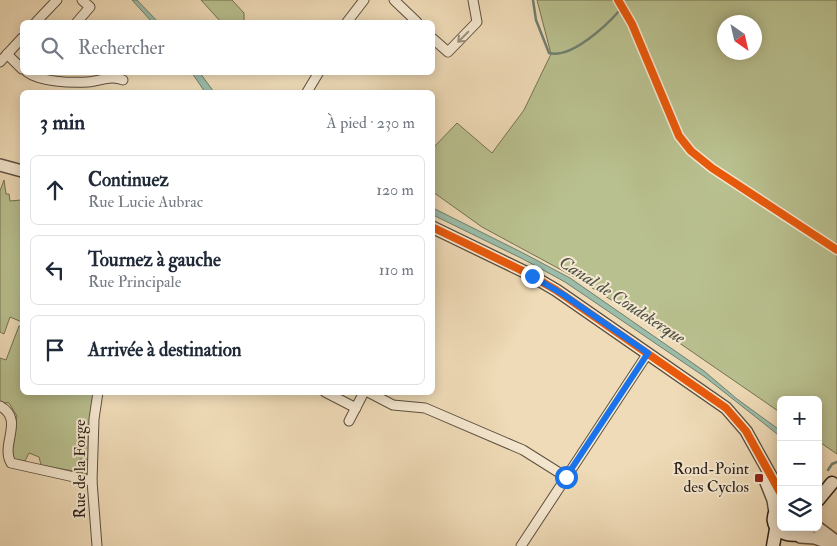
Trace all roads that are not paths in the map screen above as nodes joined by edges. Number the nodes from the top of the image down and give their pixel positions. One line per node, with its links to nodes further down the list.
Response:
1 (57, 0): 6 (street)
2 (82, 0): 7 (street)
3 (364, 0): 8 (street)
4 (394, 0): 9 (street)
5 (473, 0): 11 (street, one-way to 11)
6 (38, 20)
7 (79, 20)
8 (348, 20)
9 (415, 20)
10 (20, 40): 12 (street)
11 (435, 41)
12 (7, 54): 13 (street); 14 (street)
13 (0, 62)
14 (20, 67)
15 (32, 75): 17 (street)
16 (317, 75): 18 (street)
17 (123, 80)
18 (308, 90)
19 (0, 165): 20 (street)
20 (20, 170)
21 (435, 228): 22 (street)
22 (648, 353): 27 (street); 31 (street)
23 (98, 395): 32 (street, Rue de la Forge)
24 (331, 395): 29 (street)
25 (362, 395): 29 (street)
26 (374, 395): 31 (street)
27 (710, 398): 34 (street); 37 (street)
28 (0, 406): 32 (street)
29 (356, 408): 30 (street)
30 (349, 421)
31 (566, 477): 45 (street)
32 (92, 481): 44 (street, Rue de la Forge)
33 (835, 481): 35 (main road); 36 (main road)
34 (777, 487)
35 (822, 489)
36 (822, 496)
37 (777, 507)
38 (777, 512): 39 (main road)
39 (776, 529): 42 (main road); 46 (main road)
40 (808, 531): 42 (main road)
41 (822, 531): 43 (street)
42 (793, 541): 47 (street)
43 (837, 542)
44 (96, 546)
45 (521, 546)
46 (773, 546)
47 (836, 546)

